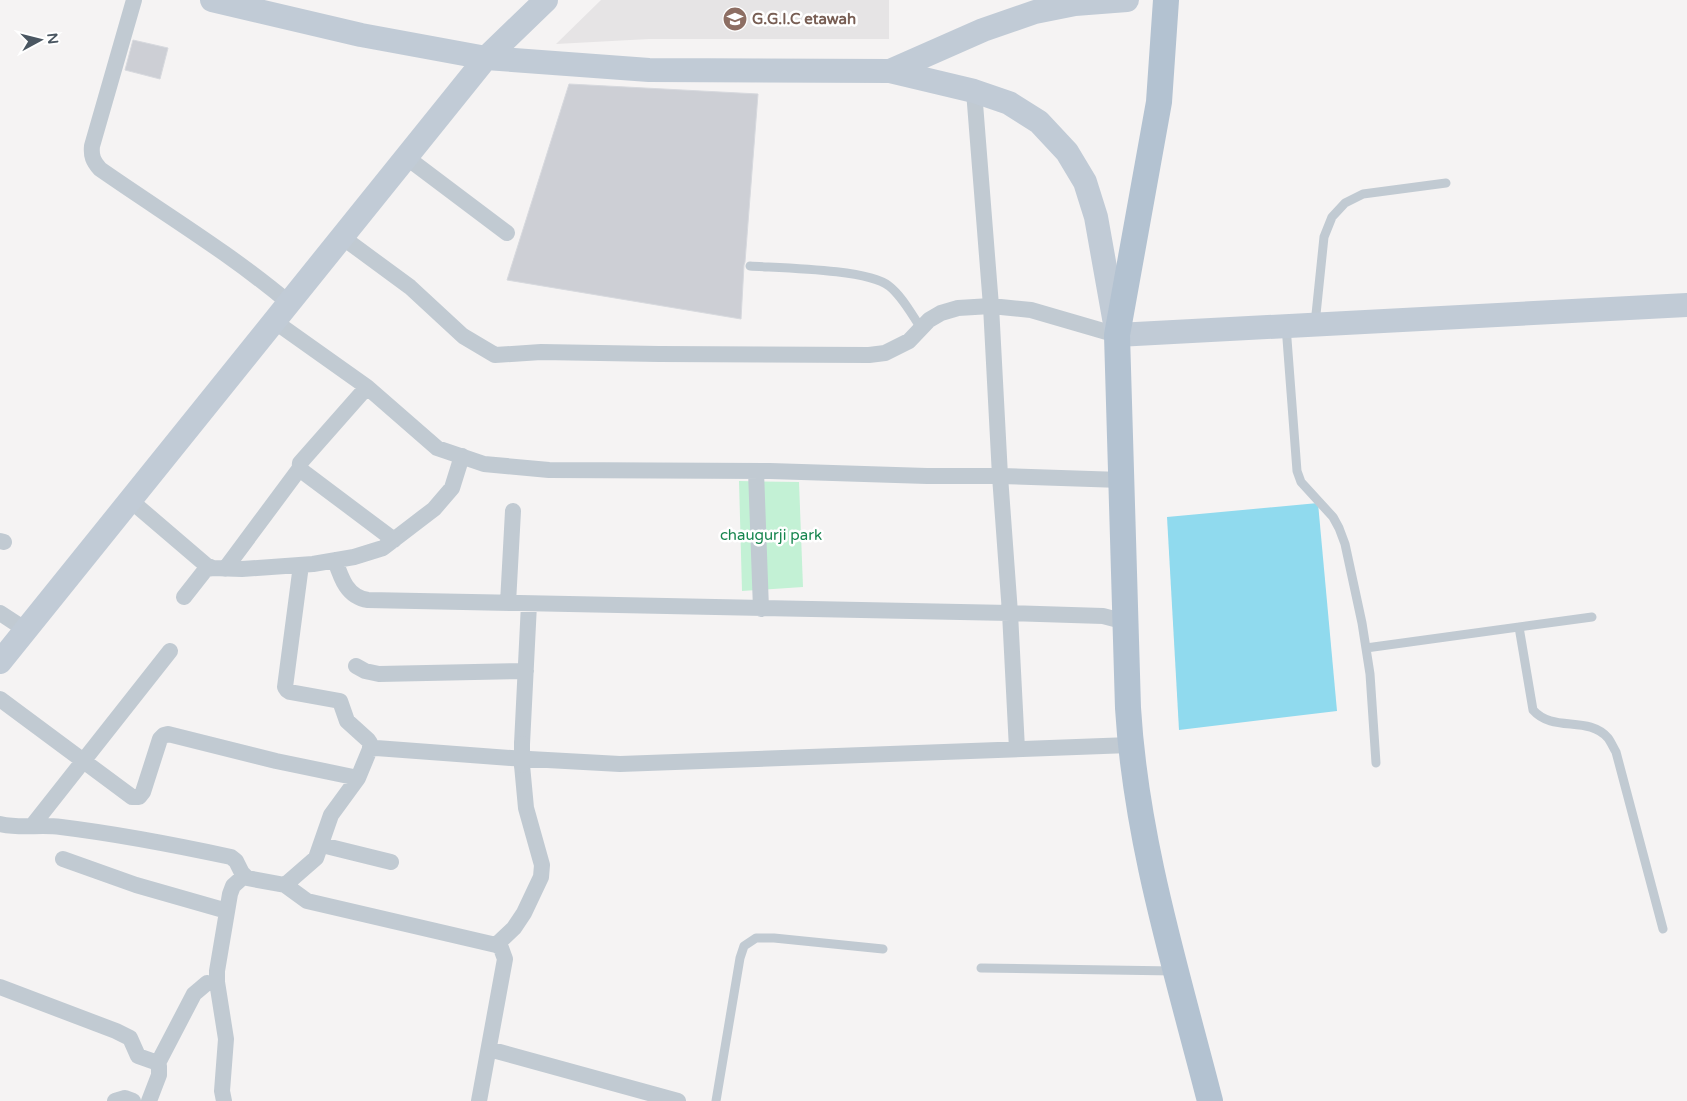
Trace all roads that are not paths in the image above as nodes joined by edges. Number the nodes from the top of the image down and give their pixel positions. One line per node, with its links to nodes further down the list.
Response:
1 (134, 0): 14 (street)
2 (212, 0): 6 (street)
3 (546, 0): 6 (street)
4 (1127, 0): 7 (street)
5 (1166, 0): 21 (main road)
6 (486, 58): 7 (street); 9 (street)
7 (890, 71): 8 (street)
8 (974, 91): 16 (street); 21 (street)
9 (406, 157): 11 (street); 12 (street)
10 (1446, 183): 18 (lane)
11 (508, 233)
12 (342, 237): 14 (street); 20 (street)
13 (750, 266): 20 (lane)
14 (289, 303): 17 (street)
15 (1687, 305): 18 (street)
16 (991, 306): 20 (street); 21 (street); 26 (street)
17 (274, 321): 22 (street); 28 (street)
18 (1315, 324): 19 (street)
19 (1286, 326): 21 (street); 44 (lane)
20 (921, 328)
21 (1117, 334): 27 (main road)
22 (367, 387): 23 (street); 24 (street)
23 (462, 456): 25 (street); 30 (street)
24 (300, 468): 30 (street); 33 (street)
25 (756, 471): 26 (street); 37 (street)
26 (1000, 476): 27 (street); 39 (street)
27 (1121, 480): 41 (main road)
28 (130, 500): 33 (street); 43 (street)
29 (513, 510): 35 (street)
30 (394, 540): 31 (street)
31 (334, 560): 32 (street); 35 (street)
32 (301, 565): 33 (street); 52 (street)
33 (219, 568): 34 (street)
34 (184, 597)
35 (508, 603): 36 (street)
36 (529, 604): 37 (street); 48 (street)
37 (761, 609): 39 (street)
38 (0, 613): 43 (street)
39 (1010, 613): 41 (street); 51 (street)
40 (1592, 617): 42 (lane)
41 (1126, 622): 50 (main road)
42 (1519, 627): 44 (lane); 64 (lane)
43 (26, 630): 46 (street)
44 (1366, 648): 54 (lane)
45 (170, 651): 53 (street)
46 (0, 662)
47 (356, 666): 48 (street)
48 (526, 671): 65 (street, bridge)
49 (0, 699): 53 (street)
50 (1130, 745): 51 (street); 68 (main road)
51 (1017, 749): 52 (street)
52 (370, 750): 55 (street)
53 (83, 762): 55 (street); 57 (street)
54 (1376, 763)
55 (358, 778): 58 (street)
56 (0, 824): 57 (street)
57 (32, 826): 61 (street)
58 (322, 844): 60 (street); 62 (street)
59 (62, 859): 63 (street)
60 (391, 862)
61 (242, 873): 62 (street); 63 (street)
62 (285, 885): 65 (street)
63 (227, 911): 76 (street)
64 (1663, 930)
65 (496, 945): 71 (street)
66 (883, 949): 79 (lane)
67 (981, 968): 68 (lane)
68 (1177, 971): 80 (main road)
69 (207, 983): 72 (street)
70 (0, 987): 72 (street)
71 (489, 1049): 77 (street); 78 (street)
72 (158, 1063): 75 (street)
73 (115, 1101): 74 (street)
74 (133, 1101)
75 (149, 1101)
76 (224, 1101)
77 (479, 1101)
78 (678, 1101)
79 (716, 1101)
80 (1210, 1101)

